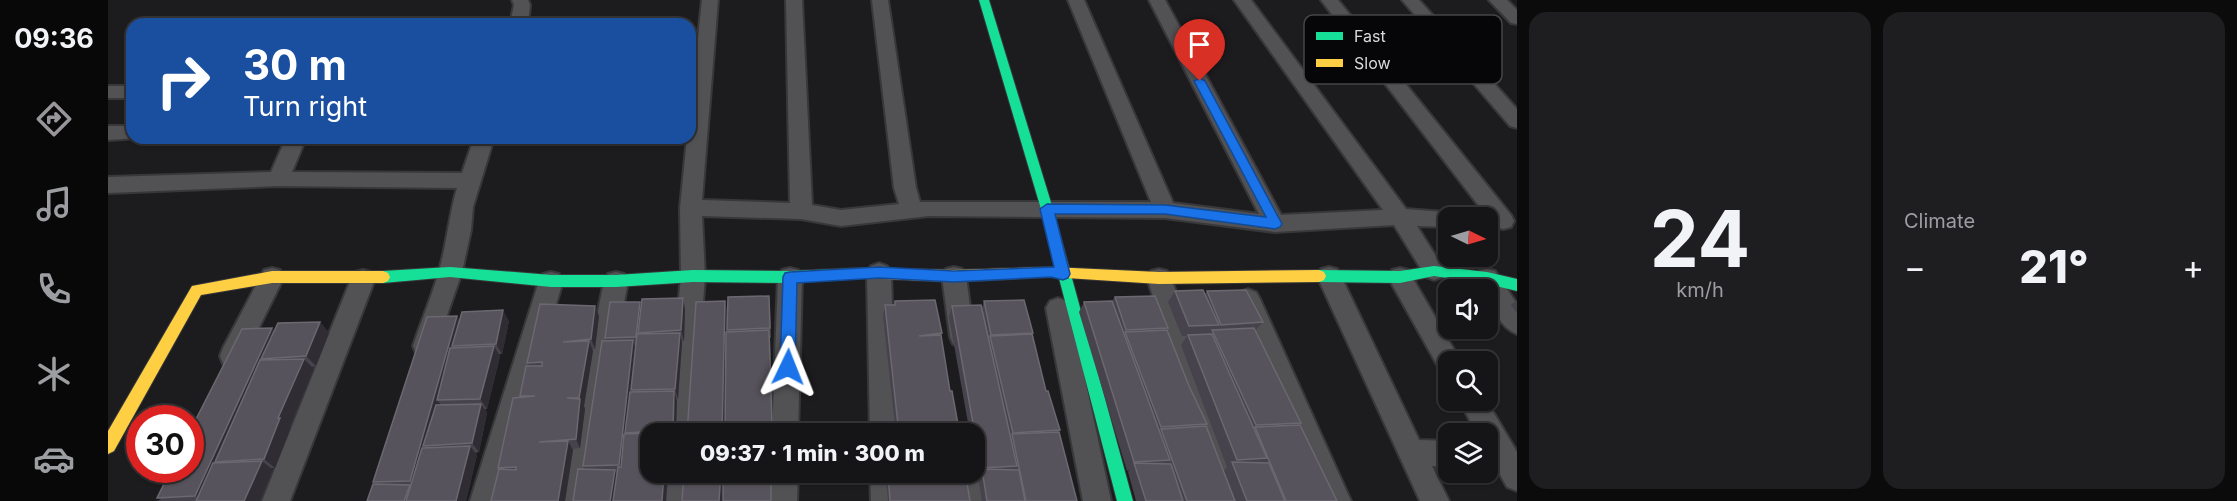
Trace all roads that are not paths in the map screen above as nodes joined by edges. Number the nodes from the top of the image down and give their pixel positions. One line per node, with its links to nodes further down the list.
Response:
1 (520, 0): 14 (street)
2 (710, 0): 28 (street)
3 (794, 0): 31 (street)
4 (880, 0): 32 (street)
5 (984, 0): 29 (street)
6 (1076, 0): 30 (street)
7 (1156, 0): 36 (street)
8 (1242, 0): 33 (street)
9 (1329, 0): 12 (street)
10 (1410, 0): 13 (street)
11 (1497, 0): 15 (street)
12 (1341, 15)
13 (1423, 15)
14 (520, 18)
15 (1517, 19)
16 (1395, 84): 35 (street)
17 (1484, 84): 20 (street)
18 (126, 93): 19 (street)
19 (109, 94)
20 (1517, 121)
21 (126, 132): 22 (street)
22 (108, 133)
23 (293, 144): 25 (street)
24 (482, 144): 26 (street)
25 (278, 179): 26 (street); 27 (street)
26 (469, 181): 38 (street)
27 (108, 185)
28 (691, 208): 31 (street); 41 (street)
29 (1047, 209): 30 (street); 32 (street); 40 (street)
30 (1165, 210): 36 (street)
31 (801, 211): 32 (street)
32 (912, 211)
33 (1400, 218): 34 (street); 36 (street); 37 (street)
34 (1438, 219)
35 (1503, 221)
36 (1275, 224)
37 (1434, 271): 47 (street); 49 (street)
38 (450, 272): 50 (street); 51 (street); 57 (street)
39 (879, 272): 42 (street); 46 (street); 62 (street)
40 (1057, 273): 42 (street); 48 (street); 79 (street); 80 (street)
41 (693, 276): 46 (street); 52 (street); 60 (street)
42 (954, 276): 56 (street)
43 (1238, 276): 44 (street); 48 (street); 82 (street)
44 (1329, 276): 47 (street); 64 (street)
45 (272, 277): 50 (street); 58 (street); 63 (street)
46 (790, 277): 61 (street)
47 (1400, 277): 55 (street)
48 (1159, 278): 81 (street)
49 (1487, 278): 53 (street); 54 (street)
50 (363, 279): 72 (street)
51 (551, 281): 52 (street); 73 (street)
52 (616, 281): 74 (street)
53 (1517, 285)
54 (1517, 324)
55 (1443, 351)
56 (964, 355)
57 (417, 370)
58 (223, 373)
59 (1478, 411): 66 (street)
60 (681, 423)
61 (785, 423)
62 (883, 423)
63 (108, 446)
64 (1410, 453): 65 (street); 83 (street)
65 (1438, 454)
66 (1503, 454): 67 (street)
67 (1517, 478)
68 (676, 483): 75 (street)
69 (784, 483): 76 (street)
70 (884, 483): 77 (street)
71 (980, 483): 78 (street)
72 (276, 501)
73 (484, 501)
74 (574, 501)
75 (675, 501)
76 (783, 501)
77 (885, 501)
78 (982, 501)
79 (1097, 501)
80 (1125, 501)
81 (1234, 501)
82 (1337, 501)
83 (1435, 501)

